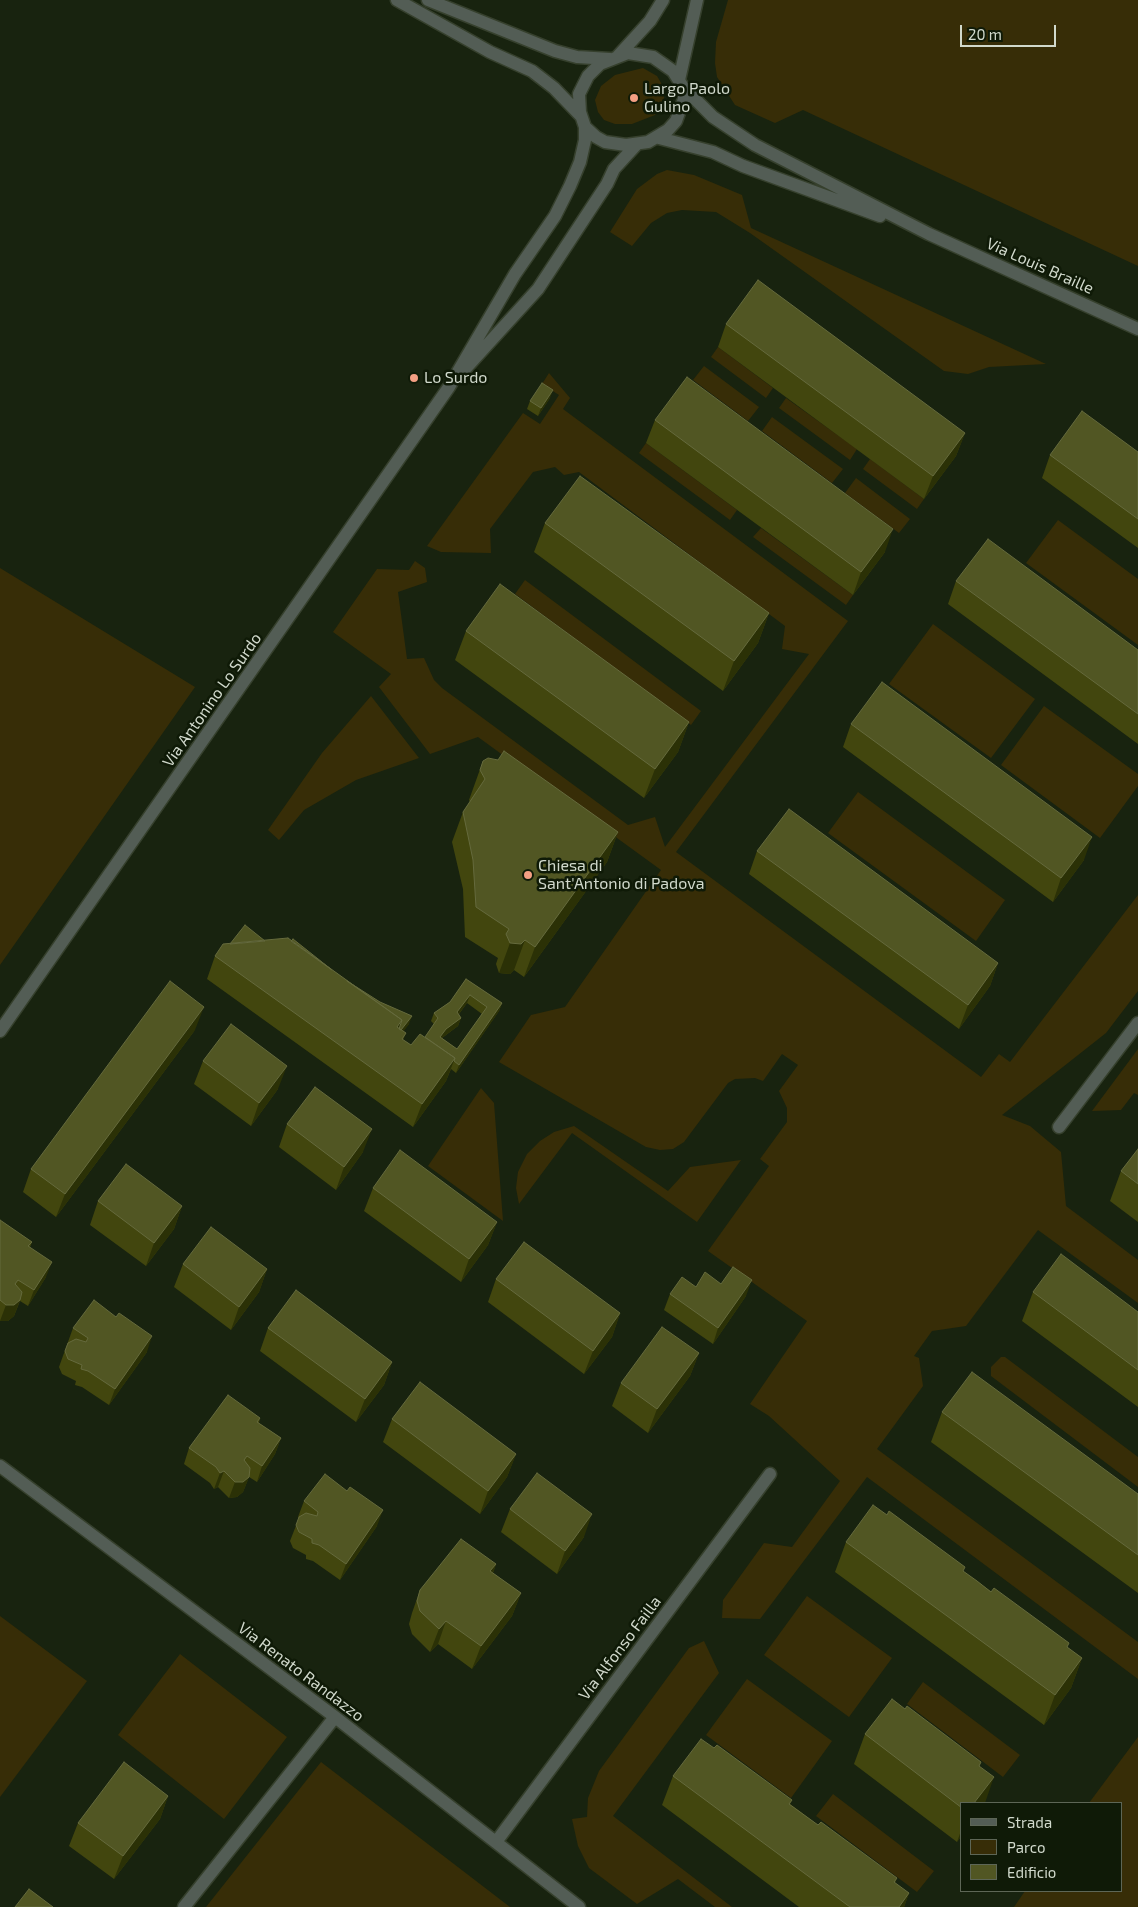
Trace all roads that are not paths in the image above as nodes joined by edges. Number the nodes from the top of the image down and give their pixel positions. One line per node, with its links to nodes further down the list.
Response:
1 (397, 0): 7 (street)
2 (428, 0): 5 (street)
3 (663, 0): 5 (street)
4 (697, 0): 6 (street)
5 (614, 58): 6 (street); 7 (street)
6 (681, 83): 8 (street); 10 (street)
7 (584, 122): 9 (street); 12 (street)
8 (658, 138): 9 (street); 10 (street)
9 (637, 144): 12 (street)
10 (929, 234): 11 (street, Via Louis Braille)
11 (1138, 329)
12 (449, 387): 14 (street, Via Antonino Lo Surdo)
13 (1138, 1023): 15 (street)
14 (0, 1031)
15 (1059, 1127)
16 (0, 1466): 18 (street, Via Renato Randazzo)
17 (770, 1474): 19 (street, Via Alfonso Failla)
18 (335, 1717): 19 (street, Via Renato Randazzo); 20 (street)
19 (496, 1842): 21 (street, Via Renato Randazzo)
20 (184, 1907)
21 (579, 1907)

